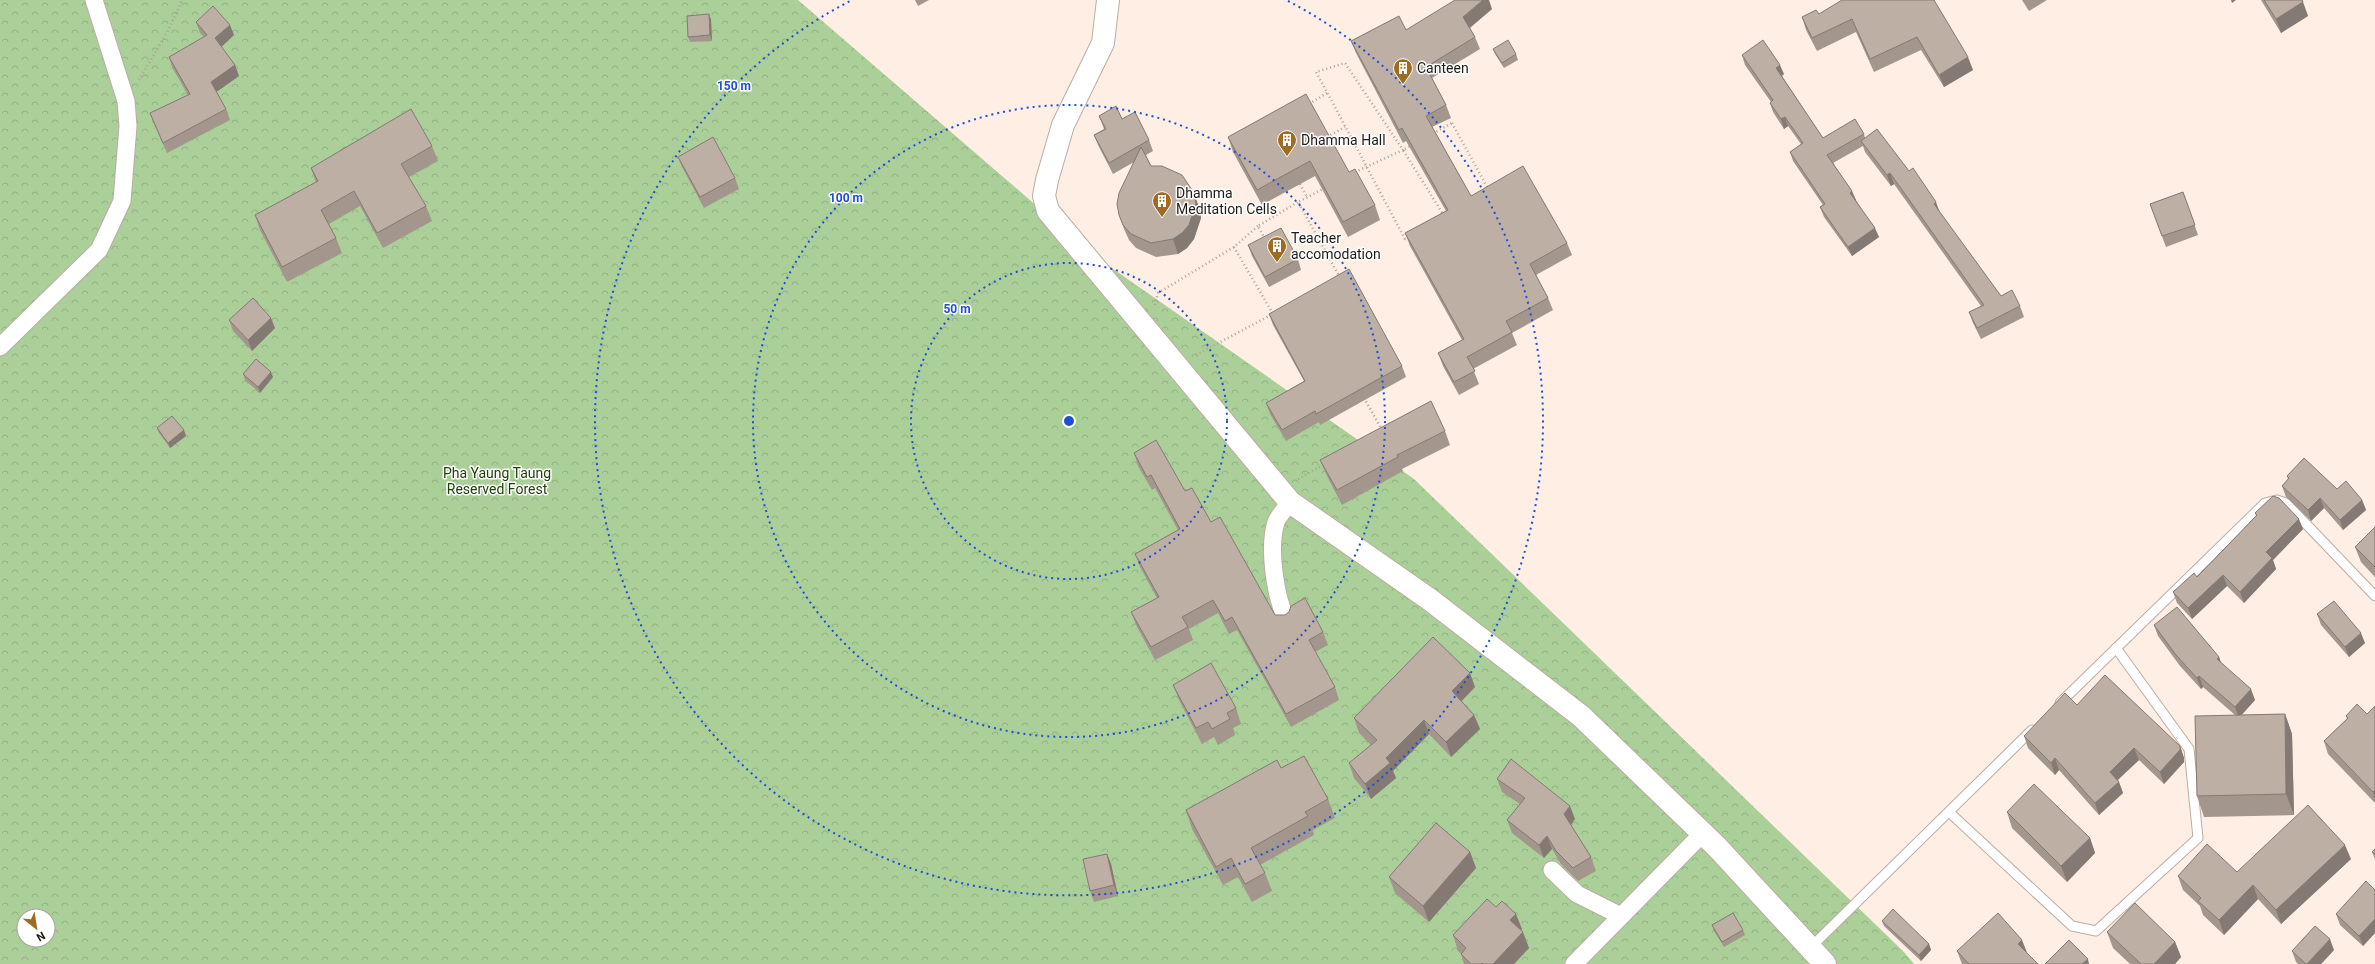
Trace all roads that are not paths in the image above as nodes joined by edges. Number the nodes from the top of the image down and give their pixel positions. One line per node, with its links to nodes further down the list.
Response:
1 (94, 0): 3 (street)
2 (1108, 0): 4 (street)
3 (0, 347)
4 (1290, 492): 6 (street); 11 (street)
5 (2375, 596): 7 (lane)
6 (1286, 619)
7 (2116, 648): 8 (lane); 10 (lane)
8 (2055, 708)
9 (2038, 724): 10 (lane)
10 (1949, 812): 14 (lane)
11 (1703, 833): 13 (street); 14 (street)
12 (1552, 870): 13 (street)
13 (1621, 916): 15 (street)
14 (1810, 948): 16 (street)
15 (1574, 964)
16 (1825, 964)

